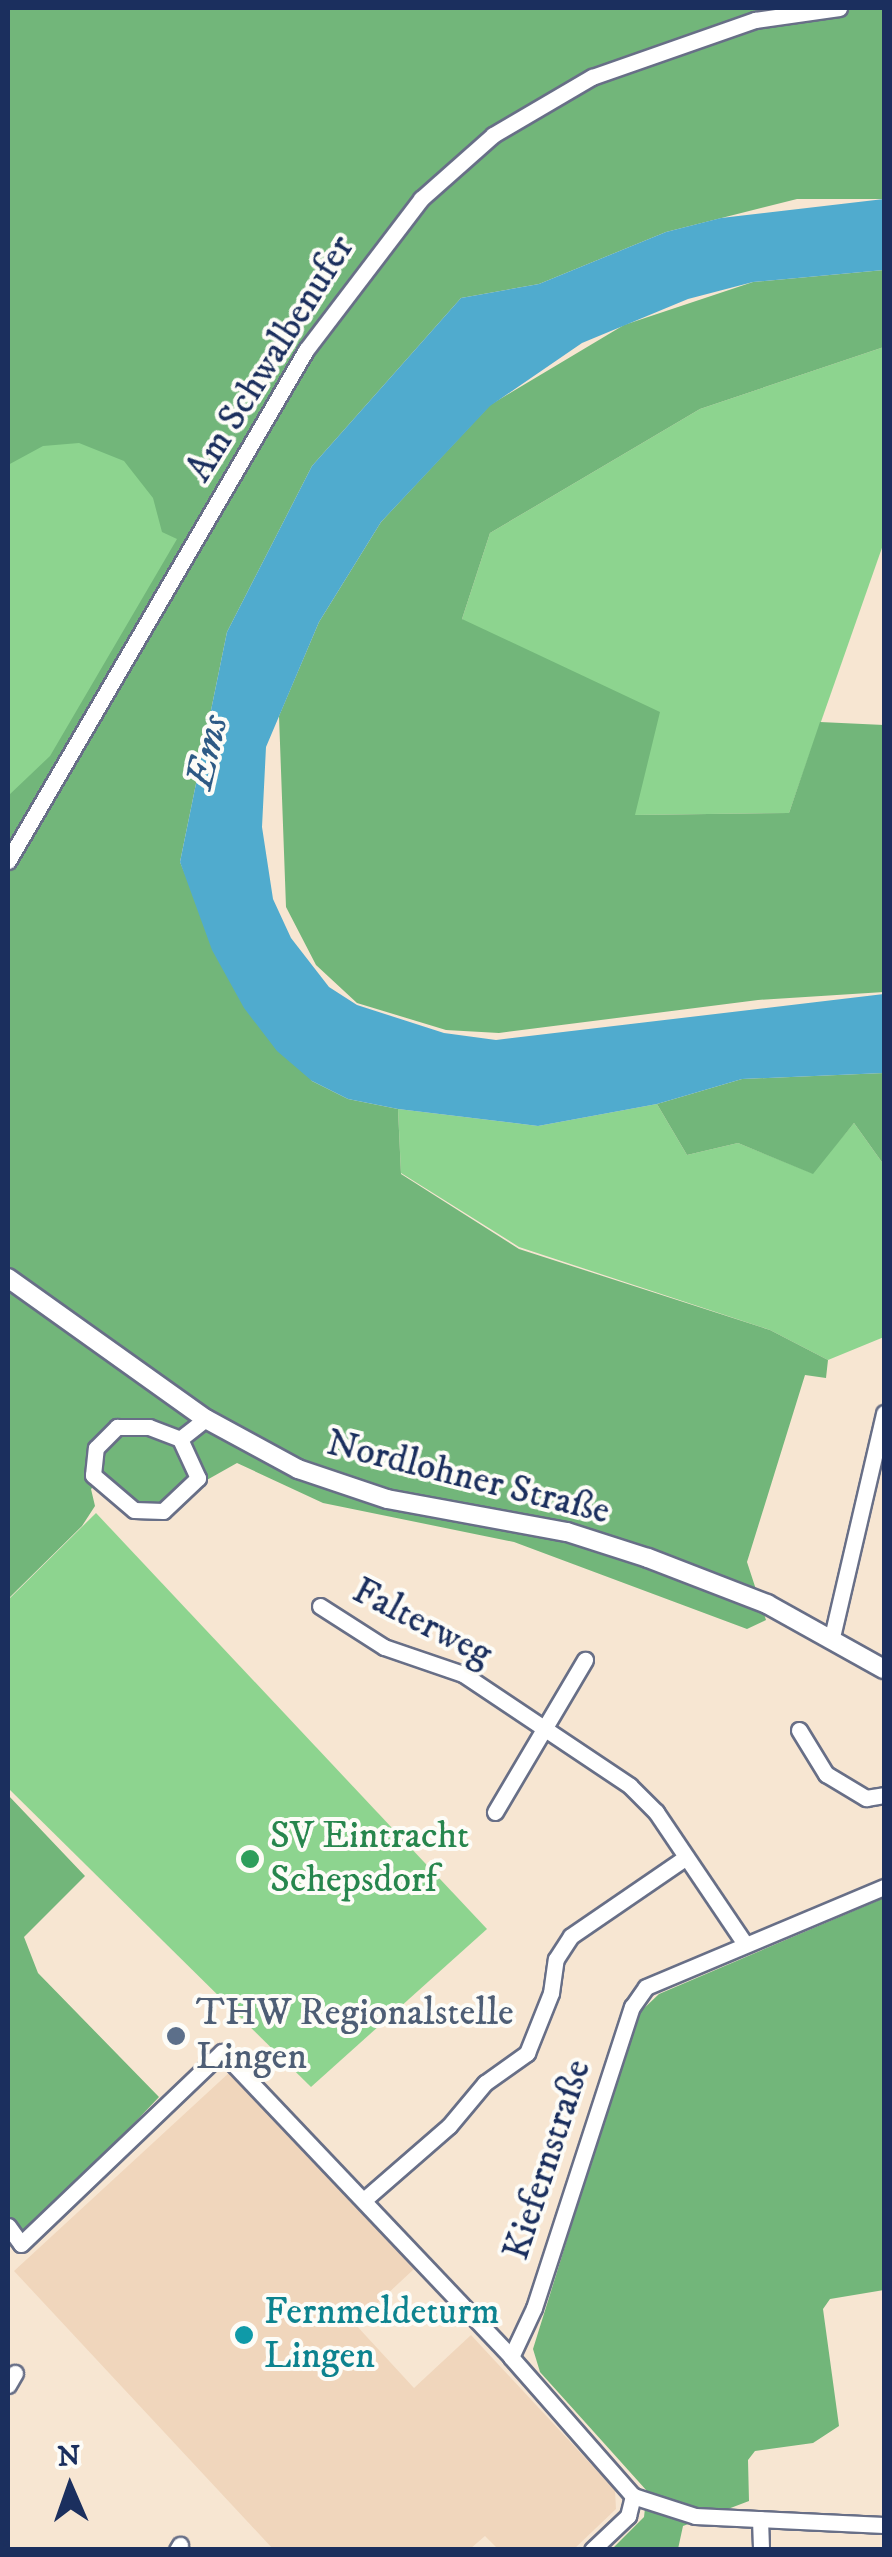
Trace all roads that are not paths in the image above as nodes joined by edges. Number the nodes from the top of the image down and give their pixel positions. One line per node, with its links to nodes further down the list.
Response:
1 (839, 8): 2 (street, Am Schwalbenufer)
2 (8, 861)
3 (8, 1278): 5 (street, Nordlohner Straße)
4 (884, 1414): 8 (street)
5 (206, 1419): 6 (street); 8 (street, Nordlohner Straße)
6 (180, 1438): 6 (street)
7 (320, 1606): 12 (street, Falterweg)
8 (832, 1637): 10 (street, Nordlohner Straße)
9 (585, 1660): 12 (street)
10 (884, 1669)
11 (799, 1730): 13 (street)
12 (544, 1732): 14 (street); 15 (street, Falterweg)
13 (884, 1795)
14 (495, 1812)
15 (685, 1858): 17 (street, Falterweg); 18 (street)
16 (884, 1887): 17 (street, Kiefernstraße)
17 (745, 1944): 20 (street, Kiefernstraße)
18 (365, 2200): 19 (street); 20 (street)
19 (8, 2226)
20 (512, 2357): 21 (street)
21 (632, 2496): 22 (street); 24 (street)
22 (760, 2519): 23 (street); 25 (street)
23 (884, 2525)
24 (592, 2550)
25 (761, 2550)

